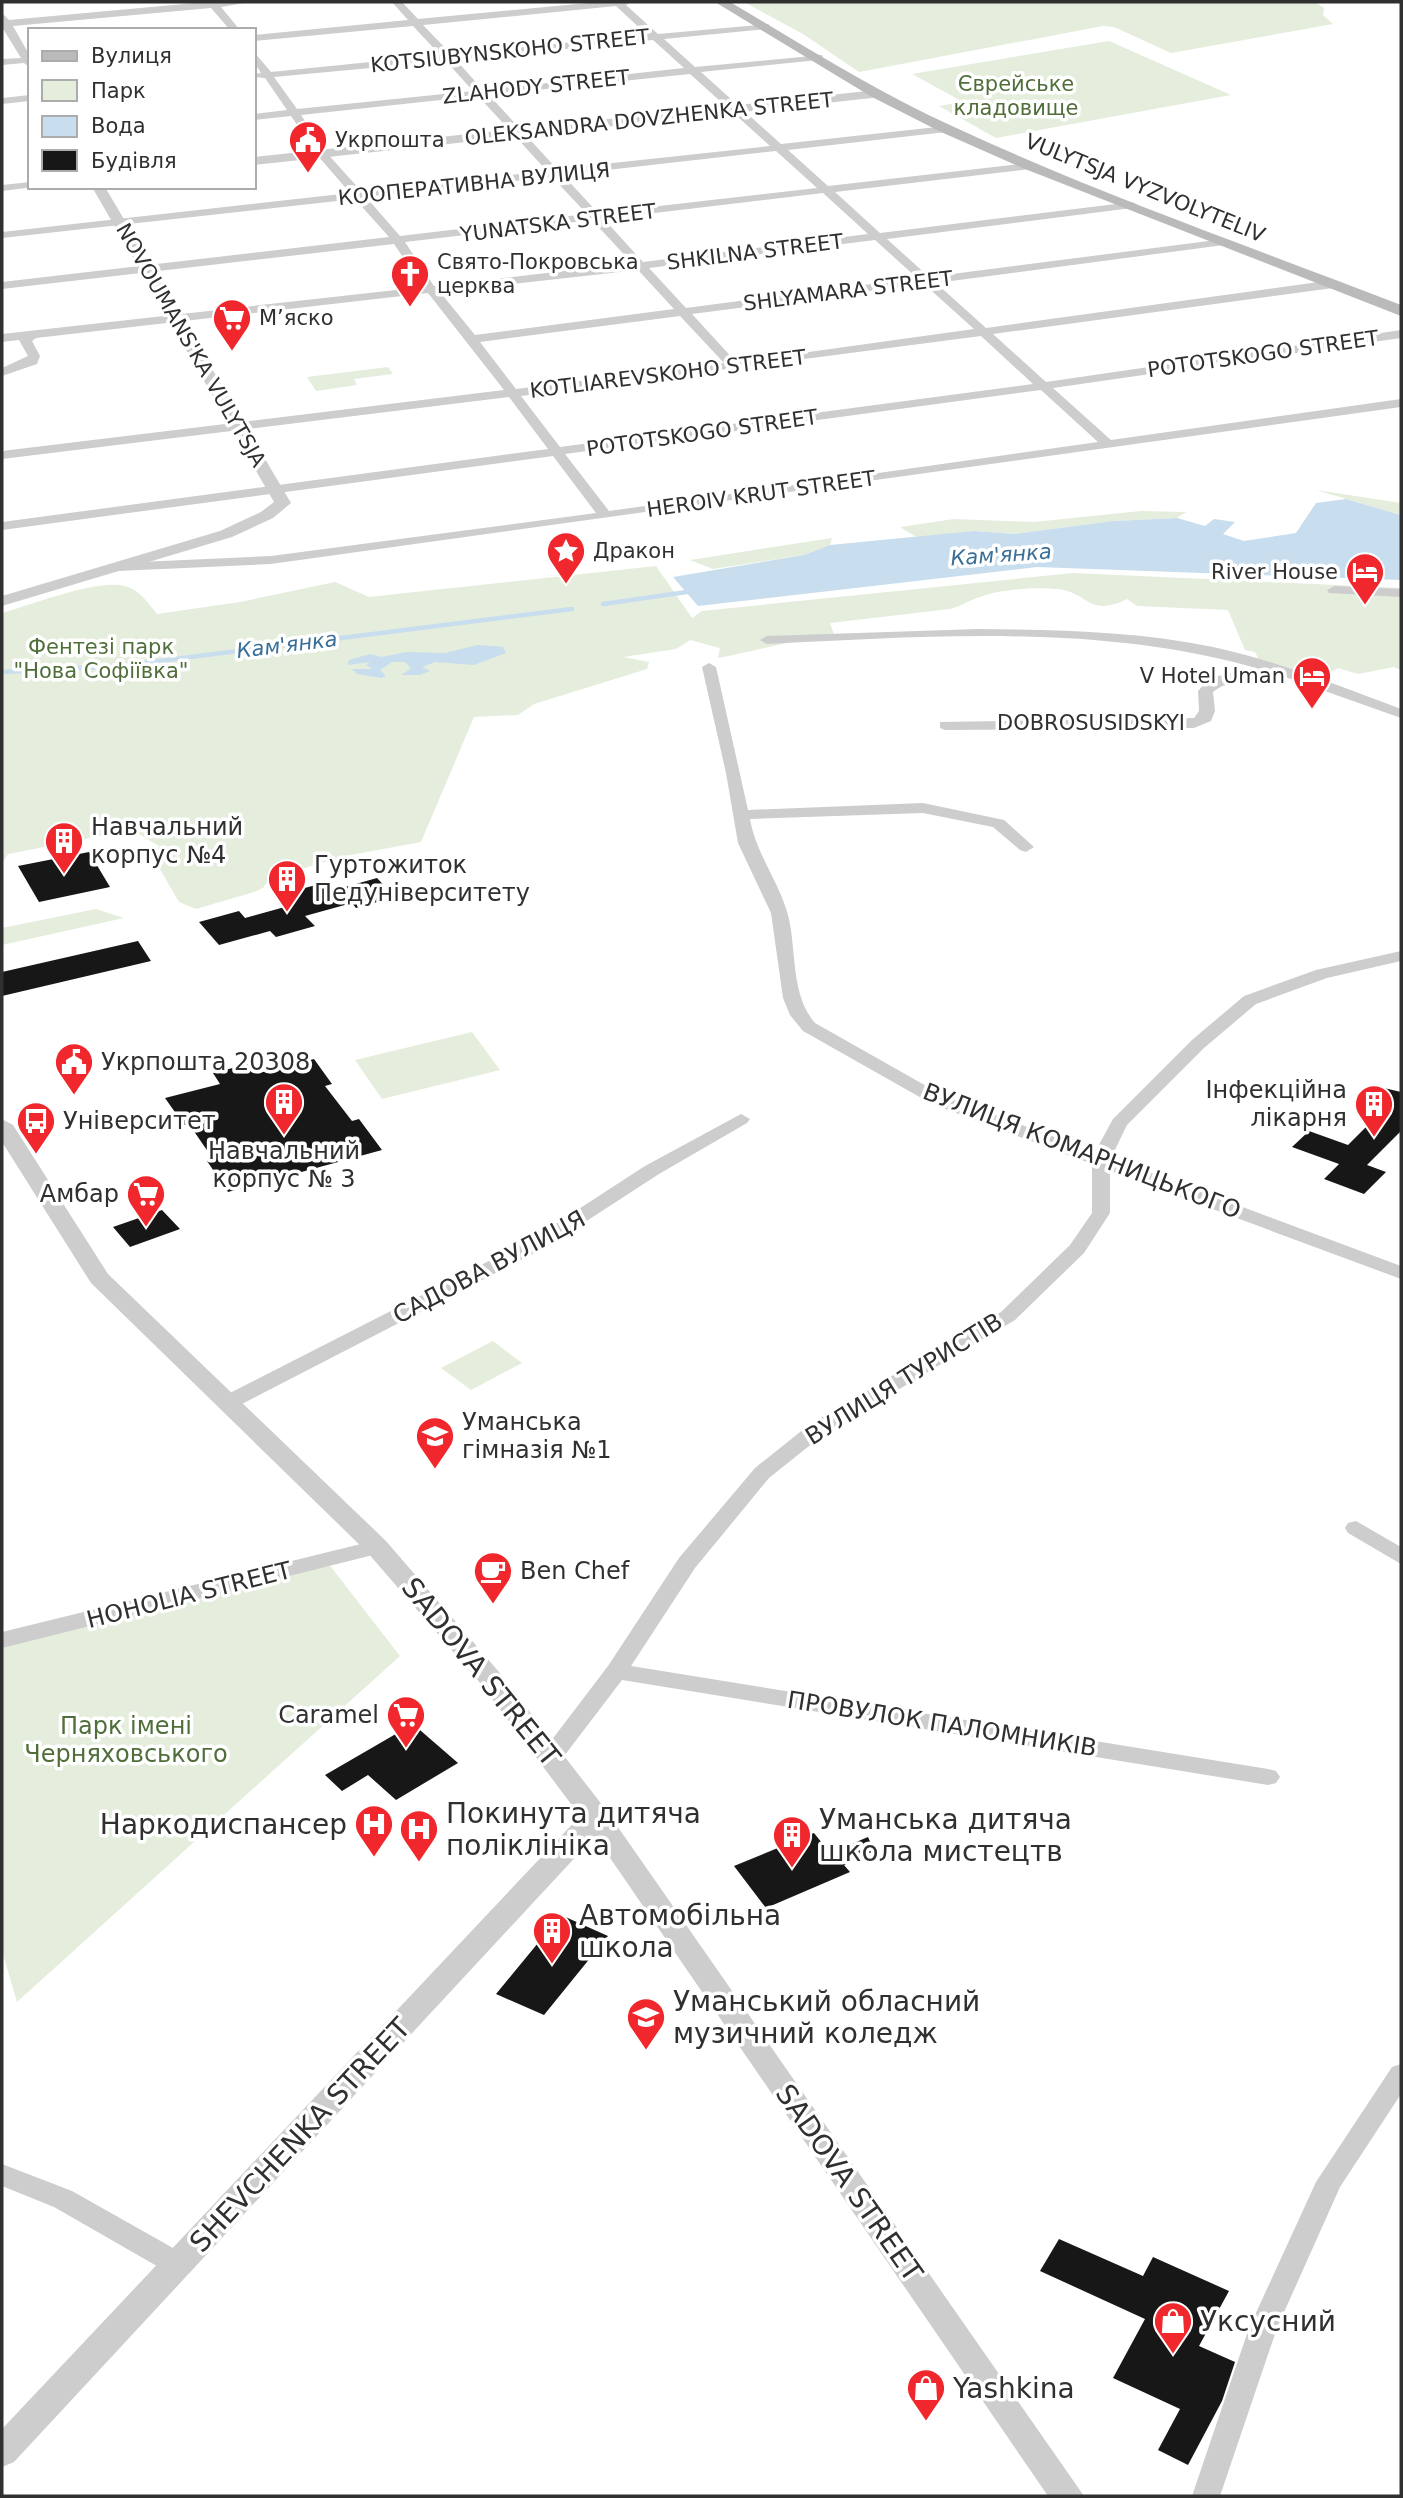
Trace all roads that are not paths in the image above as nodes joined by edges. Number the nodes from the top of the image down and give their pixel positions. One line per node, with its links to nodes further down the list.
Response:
1 (245, 2): 5 (street)
2 (397, 2): 8 (street)
3 (626, 2): 6 (street)
4 (721, 2): 9 (main road, VULYTSJA VYZVOLYTELIV)
5 (213, 3): 7 (street); 10 (street)
6 (618, 3): 8 (street); 11 (street)
7 (3, 21): 16 (street)
8 (416, 23): 12 (street); 13 (street)
9 (766, 26): 11 (street, KOTSIUBYNSKOHO STREET); 14 (main road, VULYTSJA VYZVOLYTELIV)
10 (233, 28)
11 (656, 37): 13 (street, KOTSIUBYNSKOHO STREET); 19 (street)
12 (256, 38)
13 (447, 57): 20 (street, KOTSIUBYNSKOHO STREET); 22 (street)
14 (818, 57): 19 (street, ZLAHODY STREET); 23 (main road, VULYTSJA VYZVOLYTELIV)
15 (256, 58): 20 (street)
16 (28, 60)
17 (2, 62): 18 (street)
18 (28, 62)
19 (693, 70): 22 (street, ZLAHODY STREET); 26 (street)
20 (268, 75): 21 (street, KOTSIUBYNSKOHO STREET); 27 (street)
21 (256, 77)
22 (480, 93): 27 (street, ZLAHODY STREET); 30 (street)
23 (877, 94): 26 (street, OLEKSANDRA DOVZHENKA STREET); 29 (main road, VULYTSJA VYZVOLYTELIV)
24 (28, 98): 25 (street)
25 (2, 101)
26 (735, 109): 30 (street, OLEKSANDRA DOVZHENKA STREET); 31 (street)
27 (296, 113): 28 (street, ZLAHODY STREET); 32 (street)
28 (256, 117)
29 (946, 129): 31 (street, КООПЕРАТИВНА ВУЛИЦЯ); 34 (main road, VULYTSJA VYZVOLYTELIV)
30 (516, 133): 32 (street, OLEKSANDRA DOVZHENKA STREET); 35 (street)
31 (780, 149): 35 (street, КООПЕРАТИВНА ВУЛИЦЯ); 39 (street)
32 (322, 154): 33 (street, OLEKSANDRA DOVZHENKA STREET); 40 (street)
33 (256, 161)
34 (1030, 166): 39 (street, YUNATSKA STREET); 41 (main road, VULYTSJA VYZVOLYTELIV)
35 (555, 175): 40 (street, КООПЕРАТИВНА ВУЛИЦЯ); 42 (street)
36 (28, 185): 37 (street)
37 (2, 188)
38 (100, 189): 43 (street, NOVOUMANS'KA VULYTSJA)
39 (827, 191): 42 (street, YUNATSKA STREET); 45 (street)
40 (360, 197): 43 (street, КООПЕРАТИВНА ВУЛИЦЯ); 46 (street)
41 (1132, 205): 45 (street, SHKILNA STREET); 47 (main road, VULYTSJA VYZVOLYTELIV)
42 (595, 218): 46 (street, YUNATSKA STREET); 48 (street)
43 (120, 223): 44 (street, КООПЕРАТИВНА ВУЛИЦЯ); 49 (street, NOVOUMANS'KA VULYTSJA)
44 (2, 235)
45 (878, 237): 48 (street, SHKILNA STREET); 50 (street)
46 (399, 242): 49 (street, YUNATSKA STREET); 53 (street)
47 (1224, 242): 50 (street, SHLYAMARA STREET); 51 (main road, VULYTSJA VYZVOLYTELIV)
48 (639, 266): 53 (street, SHKILNA STREET); 55 (street)
49 (146, 270): 52 (street, YUNATSKA STREET); 56 (street, NOVOUMANS'KA VULYTSJA)
50 (926, 281): 55 (street, SHLYAMARA STREET); 57 (street)
51 (1333, 285): 54 (main road, VULYTSJA VYZVOLYTELIV); 57 (street, KOTLIAREVSKOHO STREET)
52 (2, 286)
53 (429, 288): 56 (street, SHKILNA STREET); 61 (street)
54 (1401, 311)
55 (681, 312): 61 (street, SHLYAMARA STREET); 62 (street)
56 (175, 318): 59 (street, SHKILNA STREET); 67 (street, NOVOUMANS'KA VULYTSJA)
57 (985, 333): 62 (street, KOTLIAREVSKOHO STREET); 64 (street)
58 (1401, 334): 64 (street, POTOTSKOGO STREET)
59 (32, 335): 60 (street, SHKILNA STREET); 63 (street)
60 (2, 338)
61 (472, 339): 65 (street)
62 (733, 366): 65 (street, KOTLIAREVSKOHO STREET)
63 (2, 372)
64 (1043, 386): 68 (street); 69 (street, POTOTSKOGO STREET)
65 (513, 394): 67 (street, KOTLIAREVSKOHO STREET); 69 (street)
66 (1401, 403): 68 (street, HEROIV KRUT STREET)
67 (239, 428): 70 (street, KOTLIAREVSKOHO STREET); 72 (street, NOVOUMANS'KA VULYTSJA)
68 (1108, 444): 74 (street, HEROIV KRUT STREET)
69 (557, 453): 71 (street, POTOTSKOGO STREET); 74 (street)
70 (2, 456)
71 (349, 479): 72 (street, POTOTSKOGO STREET); 73 (street)
72 (274, 487): 73 (street, NOVOUMANS'KA VULYTSJA); 75 (street, POTOTSKOGO STREET)
73 (283, 503): 76 (street)
74 (605, 516): 76 (street, HEROIV KRUT STREET)
75 (2, 526)
76 (118, 567): 79 (street)
77 (1334, 590): 78 (street)
78 (1401, 593)
79 (2, 601)
80 (767, 640): 82 (street)
81 (709, 667): 85 (street, ВУЛИЦЯ КОМАРНИЦЬКОГО)
82 (1287, 673): 83 (street); 84 (street, DOBROSUSIDSKYI)
83 (1401, 713)
84 (945, 725)
85 (743, 815): 86 (street); 90 (street, ВУЛИЦЯ КОМАРНИЦЬКОГО)
86 (1026, 847)
87 (1401, 956): 90 (street, ВУЛИЦЯ ТУРИСТІВ)
88 (741, 1119): 92 (street, САДОВА ВУЛИЦЯ)
89 (5, 1138): 92 (street, SADOVA STREET)
90 (1101, 1159): 91 (street, ВУЛИЦЯ КОМАРНИЦЬКОГО); 97 (street, ВУЛИЦЯ ТУРИСТІВ)
91 (1401, 1273)
92 (229, 1402): 94 (street, SADOVA STREET)
93 (1356, 1528): 95 (street)
94 (377, 1547): 96 (street, HOHOLIA STREET); 98 (street, SADOVA STREET)
95 (1401, 1557)
96 (2, 1640)
97 (615, 1671): 98 (street, ВУЛИЦЯ ТУРИСТІВ); 99 (street, ПРОВУЛОК ПАЛОМНИКІВ)
98 (551, 1758): 100 (street, SADOVA STREET)
99 (1268, 1777)
100 (596, 1816): 103 (street, SHEVCHENKA STREET); 105 (street, SADOVA STREET)
101 (1401, 2074): 106 (street)
102 (2, 2175): 103 (street)
103 (179, 2265): 104 (street, SHEVCHENKA STREET)
104 (2, 2452)
105 (1066, 2496)
106 (1206, 2496)

